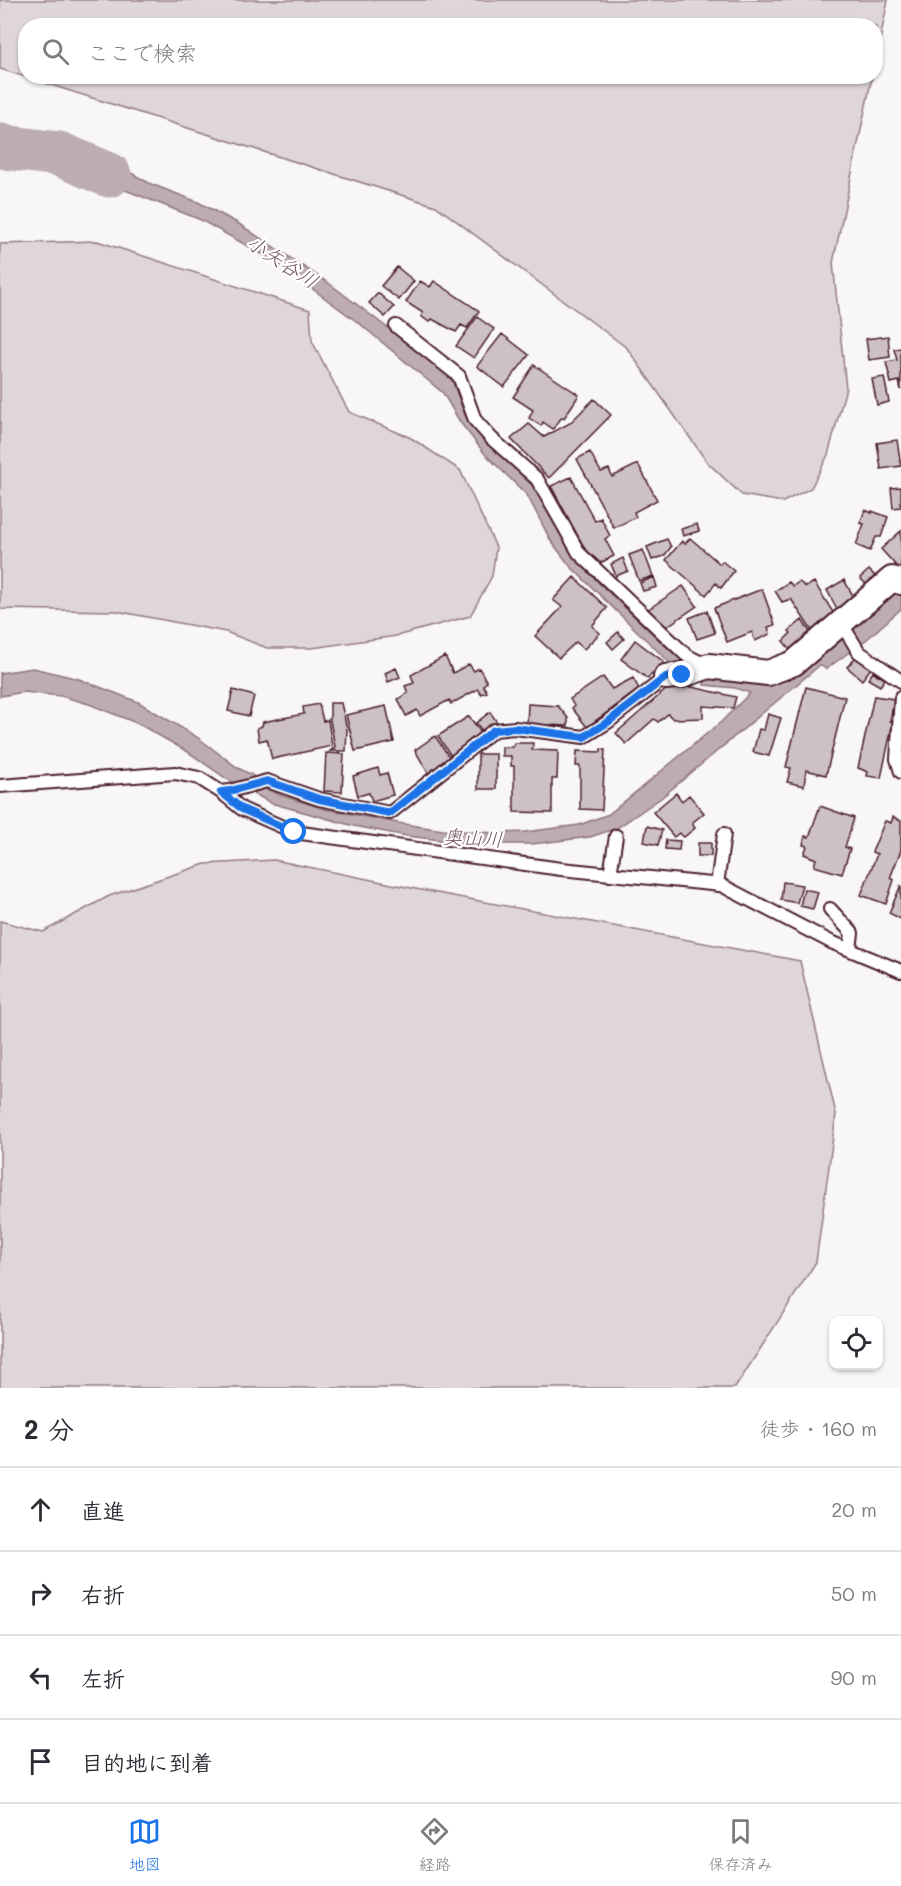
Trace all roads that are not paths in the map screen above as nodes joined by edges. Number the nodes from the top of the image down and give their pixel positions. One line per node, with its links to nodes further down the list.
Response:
1 (396, 326): 4 (lane)
2 (901, 582): 3 (street)
3 (841, 623): 4 (street); 6 (lane)
4 (709, 666): 5 (street)
5 (666, 677): 10 (lane)
6 (901, 681)
7 (901, 697): 8 (lane)
8 (901, 772)
9 (0, 786): 10 (lane)
10 (221, 792): 13 (lane)
11 (724, 834): 14 (lane)
12 (616, 836): 13 (lane)
13 (610, 875): 14 (lane)
14 (717, 885): 16 (lane)
15 (830, 909): 16 (lane)
16 (850, 950): 17 (lane)
17 (901, 971)

